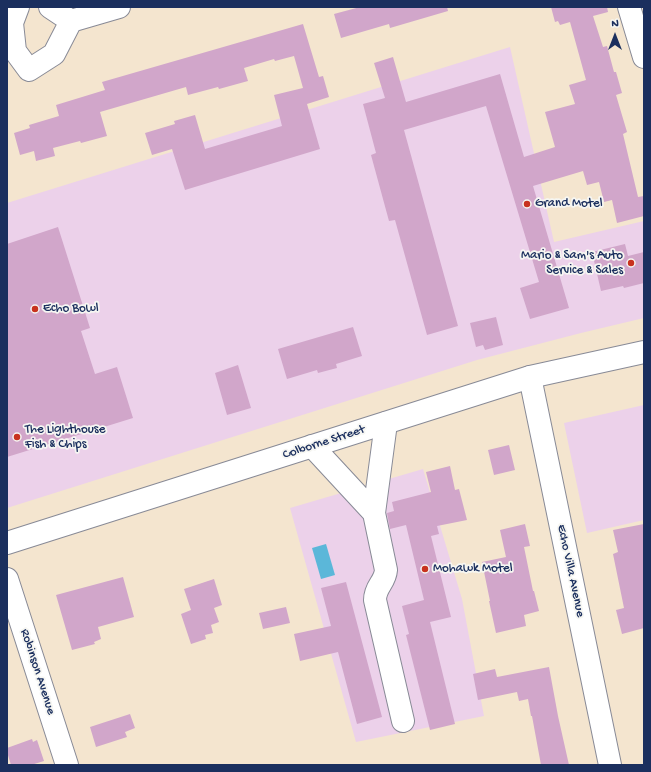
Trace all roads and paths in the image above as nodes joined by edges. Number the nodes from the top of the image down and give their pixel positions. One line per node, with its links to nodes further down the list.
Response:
1 (18, 7): 5 (street)
2 (50, 7): 5 (street)
3 (118, 7): 5 (street)
4 (629, 7): 6 (street)
5 (71, 21)
6 (644, 57)
7 (644, 352): 8 (street, Colborne Street)
8 (530, 377): 9 (street, Colborne Street); 16 (street, Echo Villa Avenue)
9 (386, 423): 10 (street, Colborne Street); 11 (street)
10 (312, 446): 11 (street); 12 (street, Colborne Street)
11 (374, 513): 14 (street)
12 (7, 544)
13 (7, 579): 15 (street, Robinson Avenue)
14 (403, 721)
15 (67, 765)
16 (610, 765)

